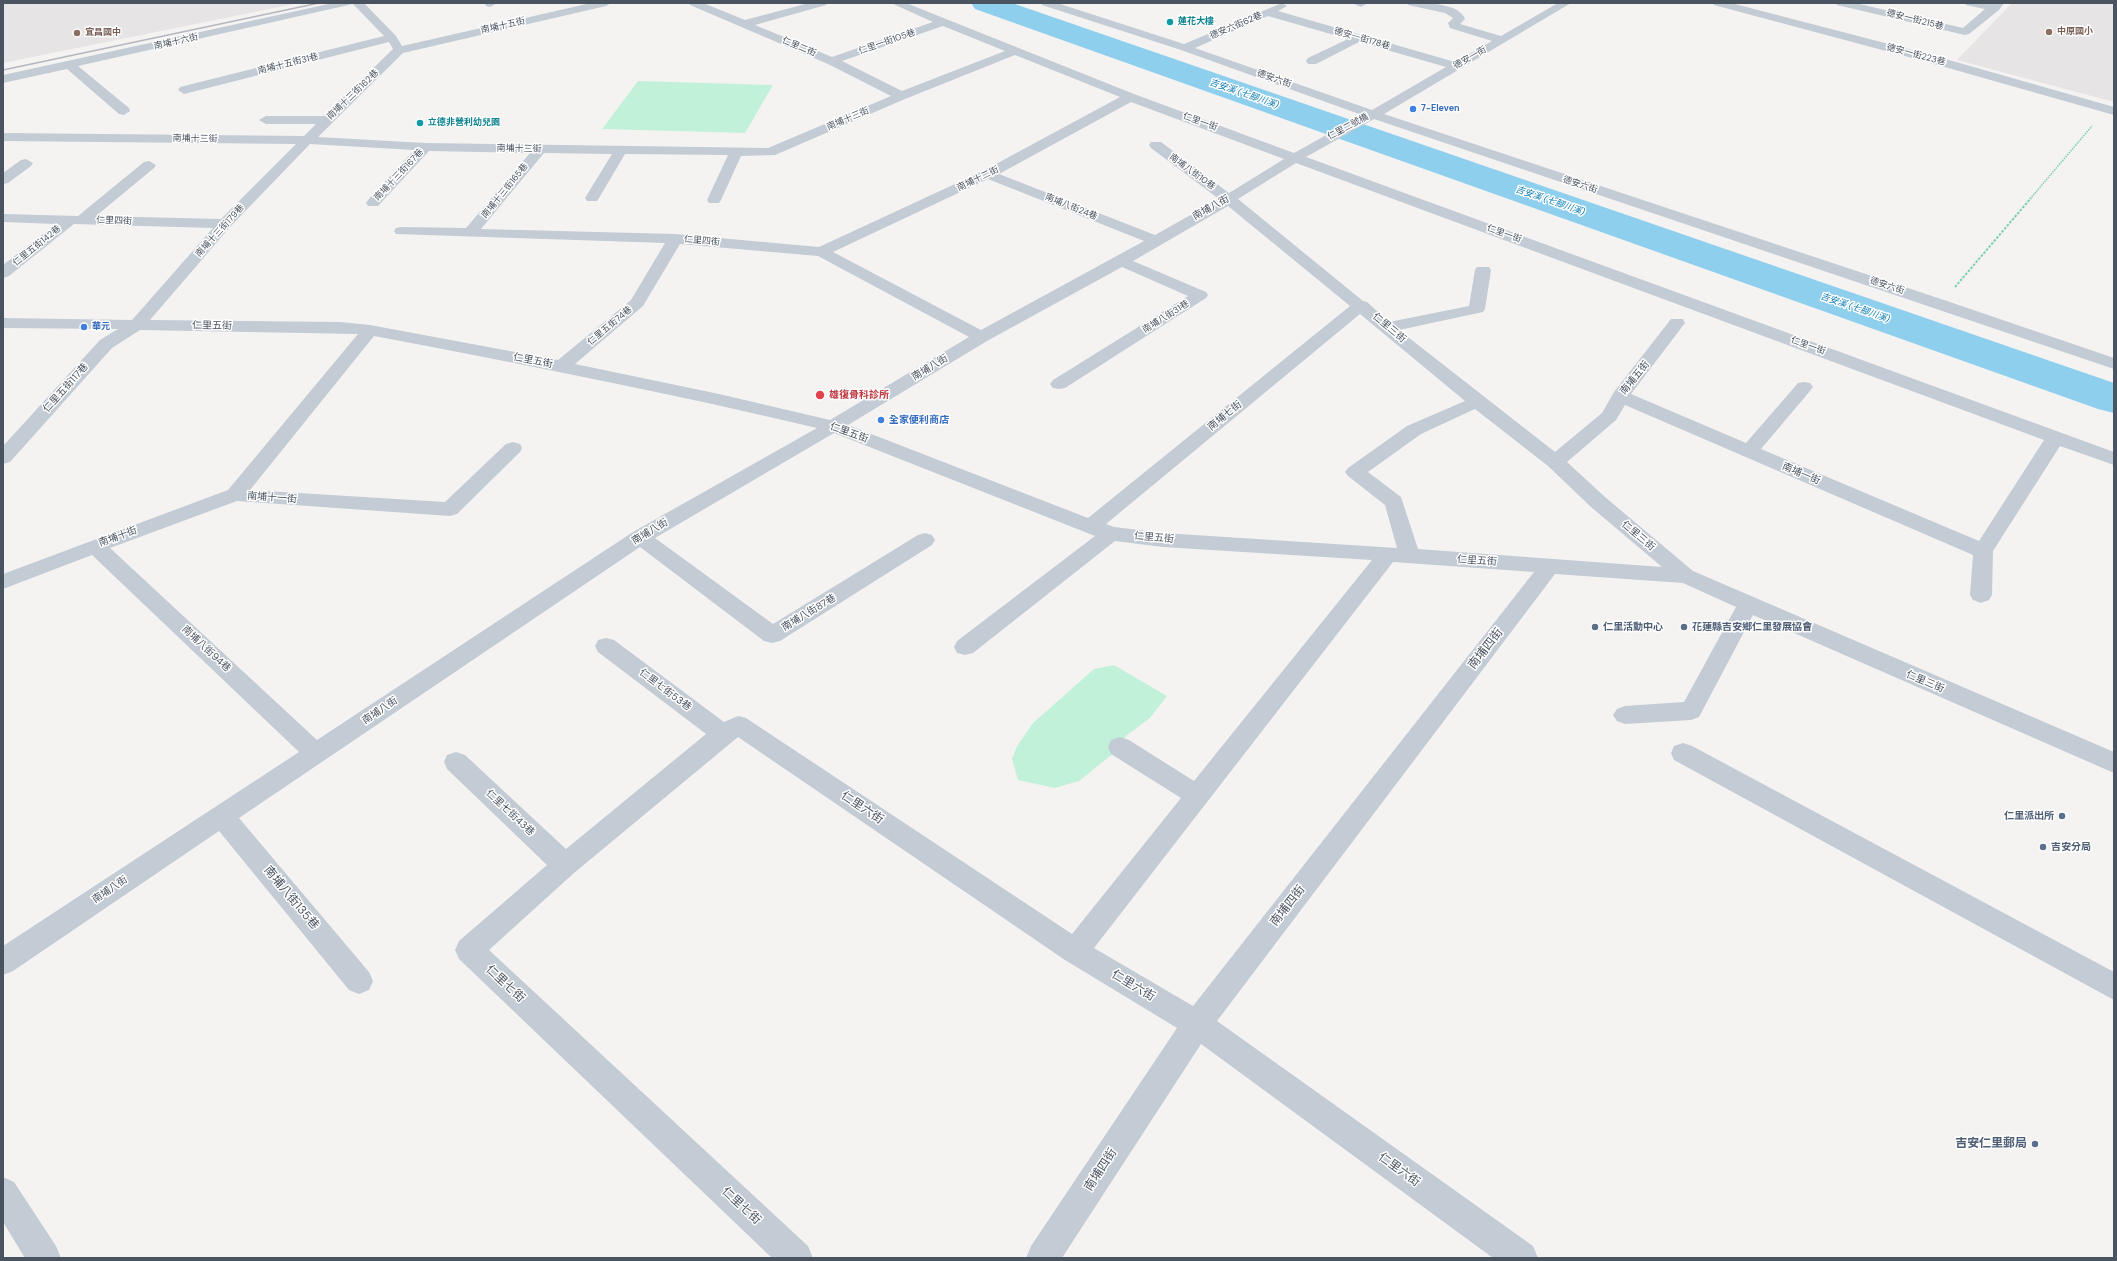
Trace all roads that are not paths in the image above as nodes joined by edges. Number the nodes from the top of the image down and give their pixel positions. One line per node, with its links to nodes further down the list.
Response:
1 (348, 3): 28 (street, 南埔十六街)
2 (358, 3): 20 (street)
3 (606, 3): 24 (street, 南埔十五街)
4 (694, 3): 19 (street, 仁里二街)
5 (822, 3): 19 (street)
6 (896, 3): 18 (street, 仁里一街)
7 (1046, 3): 23 (street, 德安六街)
8 (1288, 3): 17 (street, 德安六街62巷)
9 (1412, 3): 22 (street)
10 (1566, 3): 16 (street, 德安一街)
11 (1718, 3): 34 (street, 德安一街223巷)
12 (1841, 3): 15 (street, 德安一街215巷)
13 (1970, 3): 15 (street)
14 (1542, 5): 16 (street)
15 (1997, 6)
16 (1555, 9): 22 (street, 德安一街)
17 (1268, 12): 21 (street, 德安一街178巷); 23 (street, 德安六街62巷)
18 (943, 22): 25 (street, 仁里一街); 26 (street, 仁里一街105巷)
19 (744, 24): 26 (street, 仁里二街)
20 (392, 38): 24 (street); 31 (street, 南埔十五街31巷)
21 (1358, 38): 27 (street); 29 (street, 德安一街178巷)
22 (1502, 40): 29 (street, 德安一街)
23 (1185, 48): 36 (street, 德安六街)
24 (399, 50): 38 (street, 南埔十三街162巷)
25 (1016, 51): 32 (street, 南埔十三街); 33 (street, 仁里一街)
26 (832, 61): 32 (street, 仁里二街)
27 (1312, 61)
28 (70, 65): 30 (street, 南埔十六街); 35 (street)
29 (1456, 66): 36 (street, 德安一街)
30 (3, 79)
31 (184, 90)
32 (901, 96): 46 (street, 南埔十三街)
33 (1130, 97): 47 (street, 仁里一街); 50 (street, 南埔十二街)
34 (2111, 110)
35 (124, 111)
36 (1374, 114): 41 (street, 仁里二號橋); 74 (street, 德安六街)
37 (266, 120): 38 (street)
38 (328, 120): 40 (street, 南埔十三街162巷)
39 (3, 137): 40 (street, 南埔十三街)
40 (307, 140): 43 (street, 南埔十三街); 58 (street, 南埔十三街179巷)
41 (1322, 141): 47 (street, 南埔八街)
42 (1156, 145): 53 (street, 南埔八街10巷)
43 (425, 147): 44 (street, 南埔十三街); 55 (street, 南埔十三街167巷)
44 (540, 149): 45 (street, 南埔十三街); 60 (street, 南埔十三街165巷)
45 (620, 151): 46 (street, 南埔十三街); 52 (street)
46 (736, 152): 54 (street)
47 (1296, 156): 53 (street, 南埔八街); 81 (street, 仁里一街)
48 (26, 163): 51 (street)
49 (149, 165): 57 (street, 仁里五街142巷)
50 (988, 174): 62 (street, 南埔八街24巷); 63 (street, 南埔十二街)
51 (3, 180)
52 (592, 198)
53 (1229, 198): 62 (street, 南埔八街); 67 (street, 仁里三街)
54 (714, 200)
55 (373, 203)
56 (3, 218): 57 (street, 仁里四街)
57 (76, 220): 58 (street, 仁里四街); 66 (street, 仁里五街142巷)
58 (225, 224): 70 (street, 南埔十三街179巷)
59 (401, 231): 60 (street, 仁里四街)
60 (470, 233): 61 (street, 仁里四街)
61 (675, 239): 63 (street, 仁里四街); 75 (street, 仁里五街74巷)
62 (1154, 240): 64 (street, 南埔八街)
63 (821, 252): 73 (street, 仁里四街)
64 (1121, 261): 73 (street, 南埔八街); 76 (street, 南埔八街31巷)
65 (1483, 270): 71 (street)
66 (3, 273)
67 (1361, 305): 71 (street, 仁里三街); 88 (street, 南埔七街)
68 (3, 323): 70 (street, 仁里五街)
69 (1677, 323): 78 (street, 南埔五街)
70 (136, 325): 72 (street, 仁里五街); 84 (street, 仁里五街117巷)
71 (1388, 327): 79 (street, 仁里三街)
72 (370, 330): 75 (street, 仁里五街); 87 (street, 南埔十一街)
73 (981, 337): 80 (street, 南埔八街)
74 (2114, 364)
75 (562, 366): 80 (street, 仁里五街)
76 (1059, 384)
77 (1804, 387): 83 (street)
78 (1620, 396): 83 (street, 南埔一街); 86 (street, 南埔五街)
79 (1477, 402): 86 (street, 仁里三街); 94 (street)
80 (833, 426): 88 (street, 仁里五街); 90 (street, 南埔八街)
81 (2055, 438): 85 (street, 仁里一街); 93 (street)
82 (513, 448): 87 (street, 南埔十一街)
83 (1749, 452): 93 (street, 南埔一街)
84 (3, 458)
85 (2114, 459)
86 (1555, 462): 96 (street, 仁里三街)
87 (235, 495): 92 (street, 南埔十街)
88 (1090, 527): 89 (street, 仁里五街)
89 (1111, 534): 94 (street, 仁里五街); 101 (street)
90 (640, 538): 91 (street, 南埔八街87巷); 105 (street, 南埔八街)
91 (925, 540)
92 (95, 546): 97 (street, 南埔十街); 105 (street, 南埔八街94巷)
93 (1983, 551): 98 (street)
94 (1399, 555): 95 (street, 仁里五街); 109 (street)
95 (1550, 566): 96 (street, 仁里五街); 116 (street, 南埔四街)
96 (1686, 576): 99 (street, 仁里三街)
97 (3, 582)
98 (1981, 595)
99 (1748, 604): 102 (street); 108 (street, 仁里三街)
100 (606, 646): 103 (street, 仁里七街53巷)
101 (964, 647)
102 (1625, 715)
103 (731, 730): 111 (street, 仁里七街); 112 (street, 仁里六街)
104 (1120, 747): 109 (street)
105 (316, 753): 110 (street, 南埔八街)
106 (1683, 753): 115 (street)
107 (456, 762): 111 (street, 仁里七街43巷)
108 (2114, 762)
109 (1197, 796): 112 (street)
110 (222, 816): 113 (street, 南埔八街); 114 (street, 南埔八街135巷)
111 (565, 865): 119 (street, 仁里七街)
112 (1075, 951): 116 (street, 仁里六街)
113 (3, 962)
114 (360, 981)
115 (2114, 987)
116 (1197, 1024): 120 (street, 南埔四街); 121 (street, 仁里六街)
117 (3, 1193): 118 (street)
118 (44, 1258)
119 (796, 1258)
120 (1043, 1258)
121 (1521, 1258)

